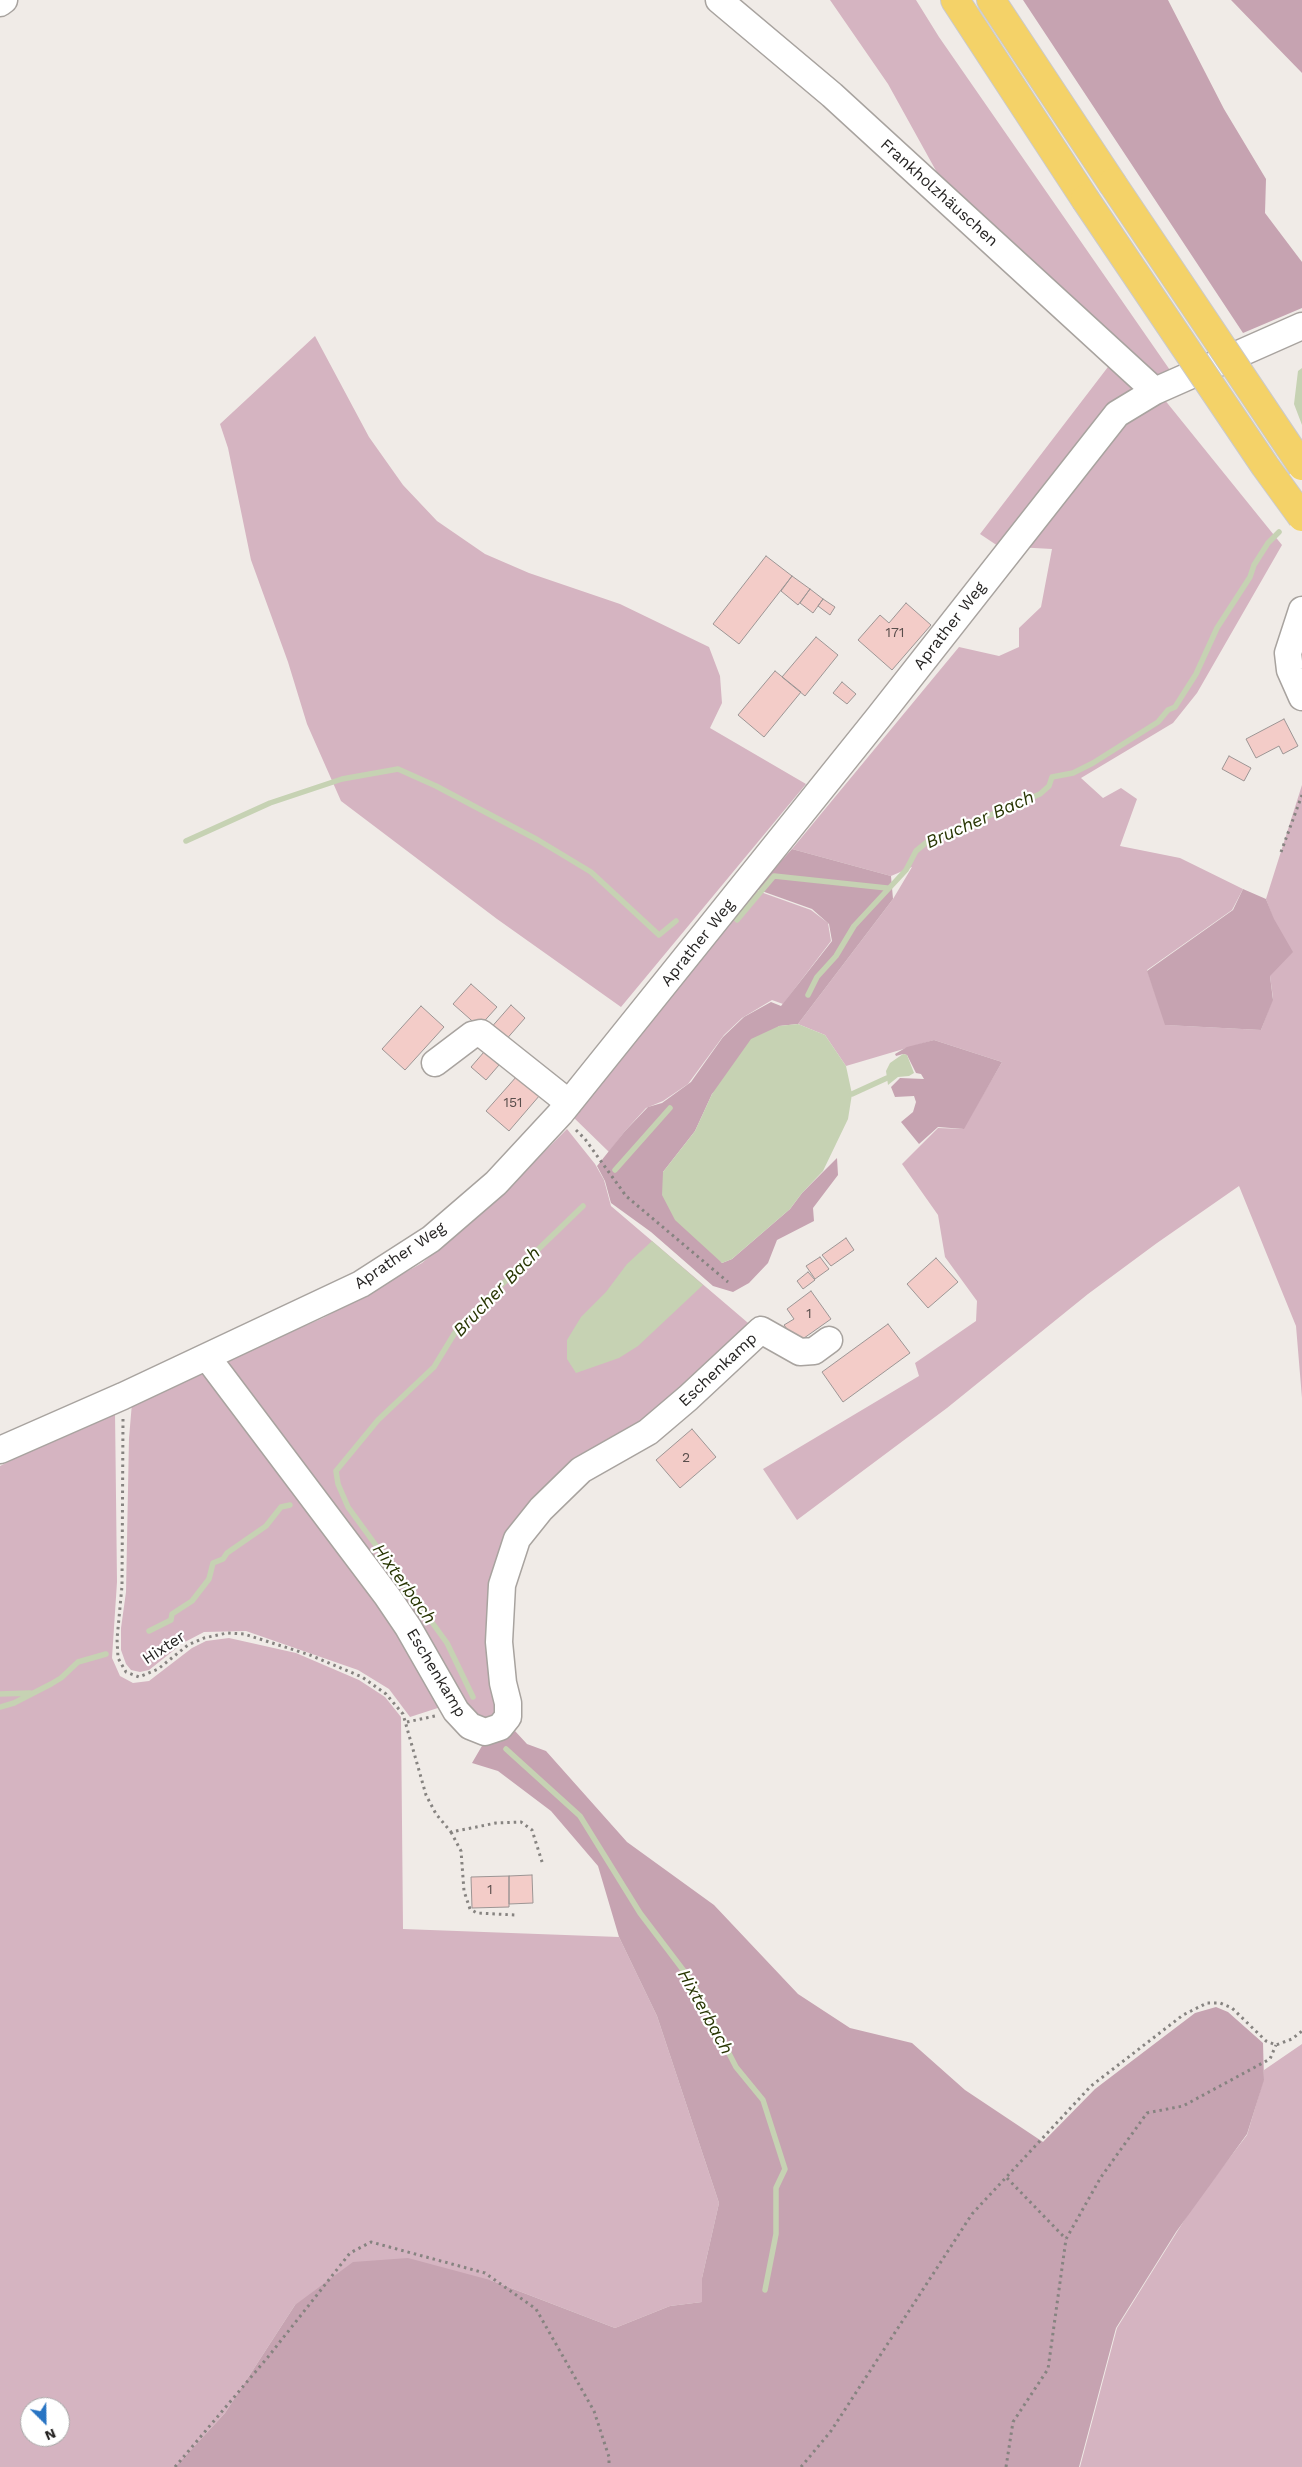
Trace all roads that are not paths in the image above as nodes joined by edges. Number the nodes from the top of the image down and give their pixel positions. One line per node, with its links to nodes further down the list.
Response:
1 (4, 0): 5 (street)
2 (719, 0): 7 (street, Frankholzhäuschen)
3 (955, 0): 9 (highway, bridge)
4 (992, 0): 8 (highway, bridge)
5 (0, 3)
6 (1302, 326): 7 (street, Aprather Weg)
7 (1154, 391): 13 (street, Aprather Weg)
8 (1302, 466)
9 (1302, 517)
10 (1302, 610): 11 (street)
11 (1302, 698)
12 (435, 1063): 13 (street)
13 (564, 1109): 15 (street, Aprather Weg)
14 (828, 1340): 15 (street, Eschenkamp)
15 (207, 1357): 16 (street, Aprather Weg)
16 (0, 1450)

